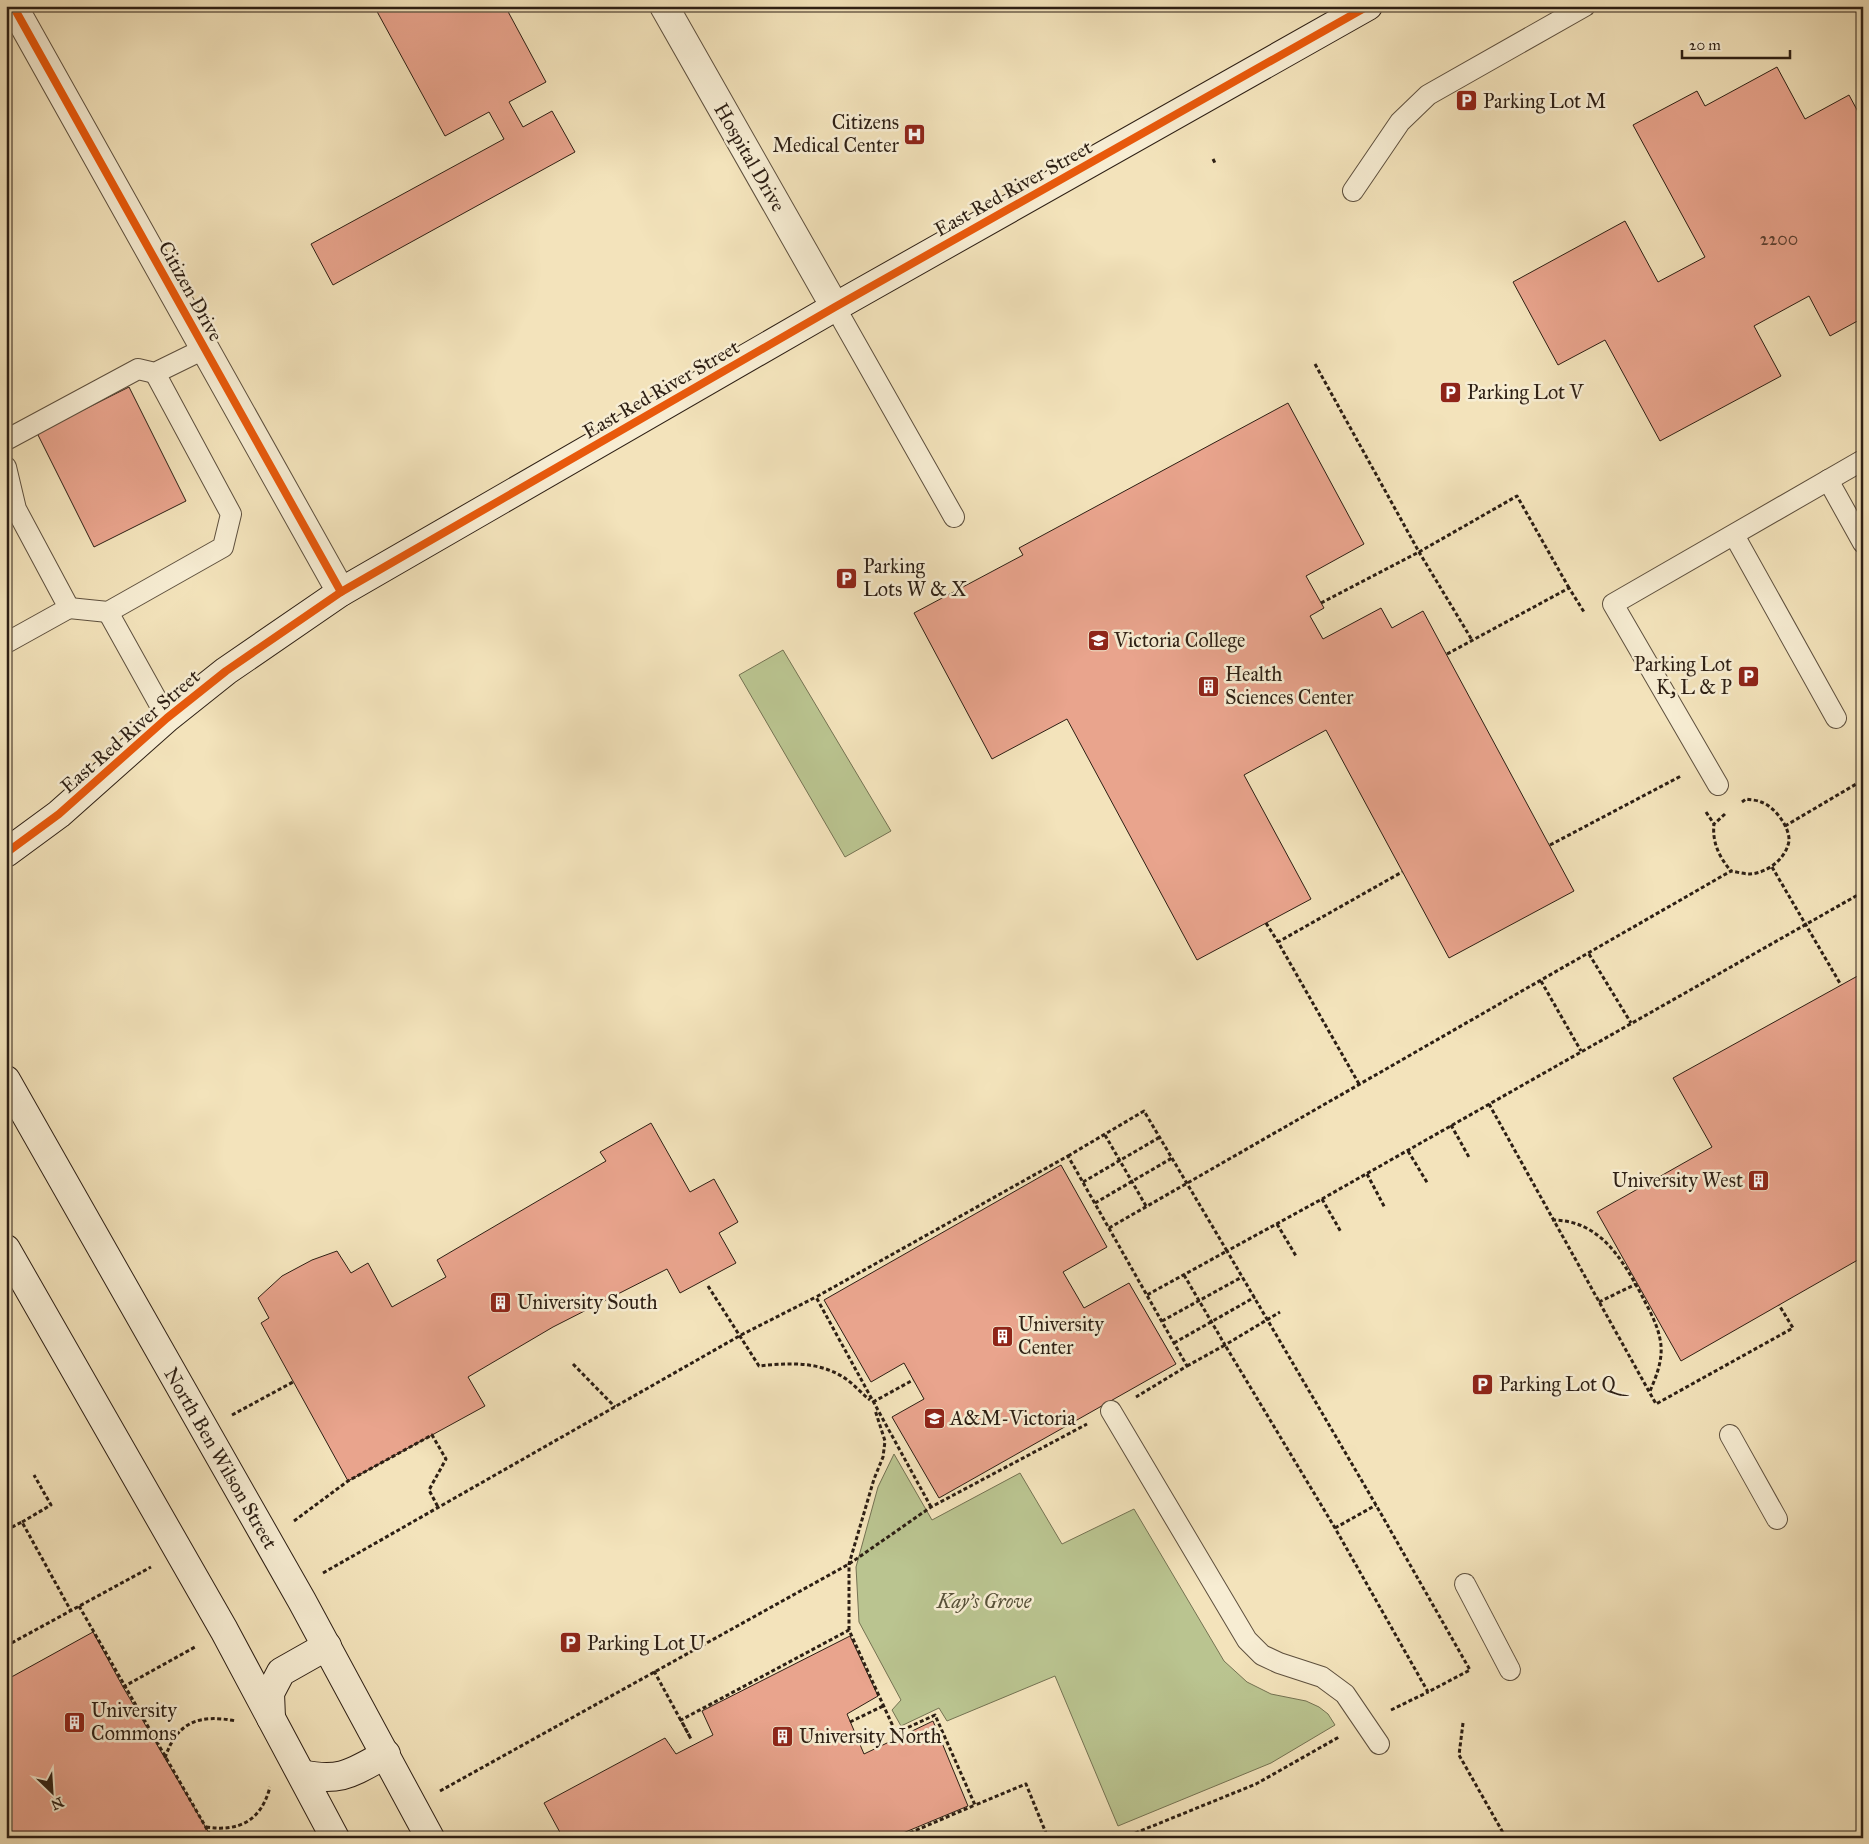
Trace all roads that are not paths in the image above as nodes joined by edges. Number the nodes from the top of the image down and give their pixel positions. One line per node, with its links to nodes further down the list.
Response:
1 (13, 6): 7 (street, Citizen Drive)
2 (664, 6): 6 (street, Hospital Drive)
3 (1368, 6): 6 (street, East Red River Street)
4 (1585, 6): 5 (lane)
5 (1354, 191)
6 (835, 308): 14 (lane); 17 (street, East Red River Street)
7 (204, 349): 8 (lane); 17 (street, Citizen Drive)
8 (155, 373): 9 (lane); 19 (lane)
9 (6, 440)
10 (1863, 460): 12 (lane)
11 (6, 467): 13 (lane)
12 (1828, 480): 15 (lane); 16 (lane)
13 (11, 512): 18 (lane)
14 (954, 517)
15 (1734, 535): 22 (lane); 23 (lane)
16 (1863, 543)
17 (341, 592): 21 (street, East Red River Street)
18 (70, 608): 19 (lane); 20 (lane)
19 (108, 612): 21 (lane)
20 (6, 643)
21 (167, 718): 24 (street, East Red River Street)
22 (1836, 718)
23 (1718, 785)
24 (6, 853)
25 (6, 1080): 31 (street, North Ben Wilson Street)
26 (6, 1249): 33 (street)
27 (1111, 1411): 34 (lane)
28 (1730, 1435): 29 (lane)
29 (1777, 1519)
30 (1465, 1584): 32 (lane)
31 (327, 1646): 33 (street); 35 (street, North Ben Wilson Street)
32 (1510, 1670)
33 (271, 1718): 36 (street)
34 (1380, 1744)
35 (386, 1754): 36 (street); 38 (street, North Ben Wilson Street)
36 (302, 1774): 37 (street)
37 (336, 1838)
38 (430, 1838)

